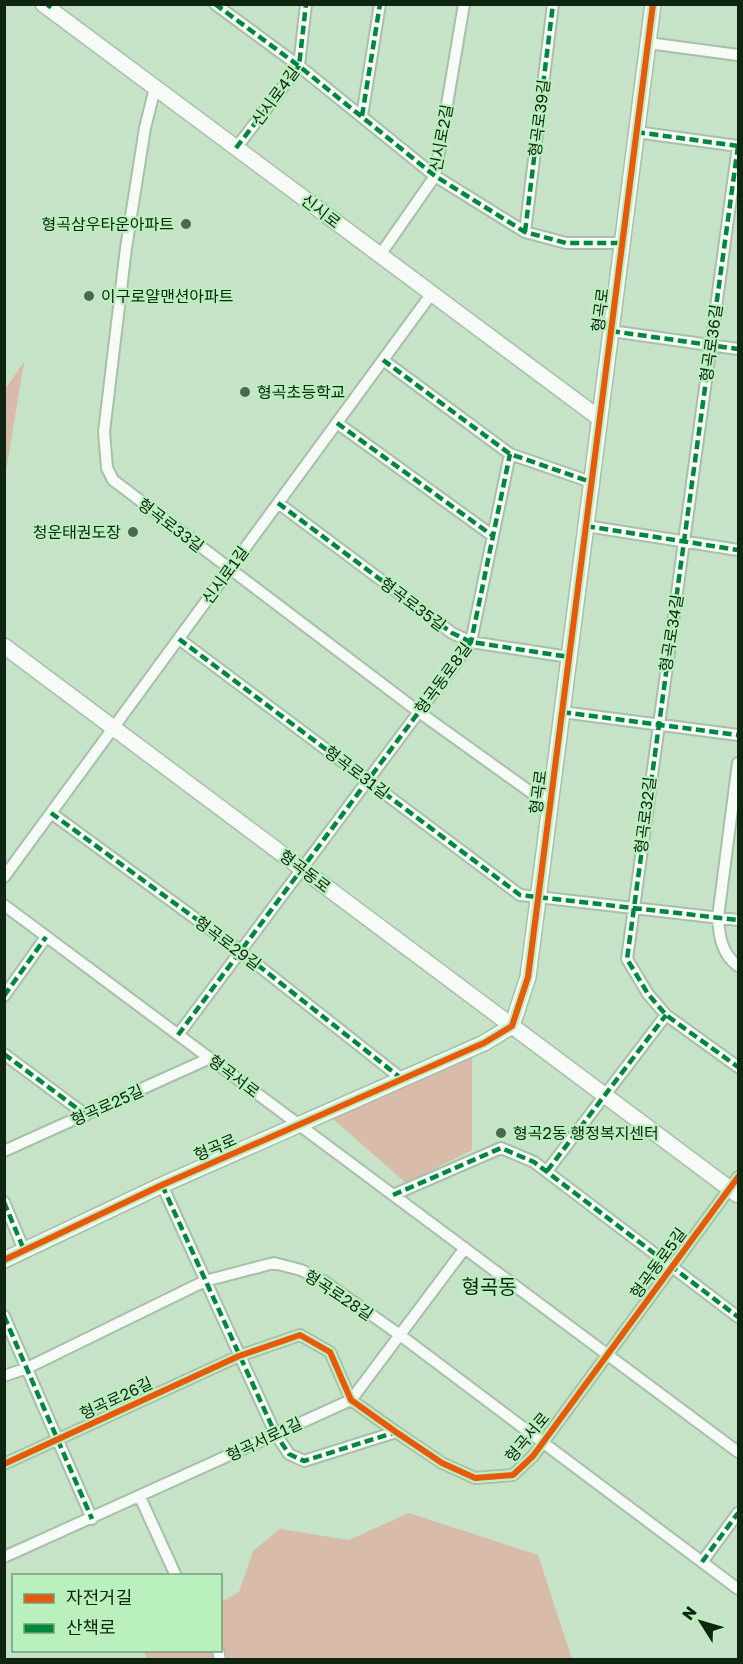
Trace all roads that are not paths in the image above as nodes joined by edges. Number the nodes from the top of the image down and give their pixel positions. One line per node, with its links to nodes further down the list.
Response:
1 (215, 4): 10 (street)
2 (306, 4): 10 (street, 신시로4길)
3 (380, 4): 12 (street)
4 (464, 4): 16 (street, 신시로2길)
5 (553, 4): 17 (street, 형곡로39길)
6 (653, 4): 8 (street, 형곡로)
7 (47, 6): 11 (street, 신시로)
8 (648, 43): 9 (street); 13 (street, 형곡로)
9 (738, 55)
10 (299, 66): 12 (street); 15 (street, 신시로4길)
11 (155, 88): 15 (street, 신시로); 34 (street, 형곡로33길)
12 (362, 117): 16 (street)
13 (636, 132): 14 (street); 18 (street, 형곡로)
14 (738, 146): 22 (street, 형곡로36길)
15 (236, 148): 19 (street, 신시로)
16 (435, 176): 17 (street); 19 (street, 신시로2길)
17 (525, 232): 18 (street)
18 (622, 243): 21 (street, 형곡로)
19 (380, 255): 20 (street, 신시로)
20 (432, 294): 24 (street, 신시로1길); 25 (street, 신시로)
21 (611, 331): 22 (street); 25 (street, 형곡로)
22 (710, 346): 23 (street); 32 (street, 형곡로36길)
23 (738, 349)
24 (383, 360): 26 (street, 신시로1길); 27 (street)
25 (599, 418): 28 (street, 형곡로)
26 (337, 423): 29 (street, 신시로1길); 31 (street)
27 (510, 454): 28 (street); 31 (street, 형곡동로8길)
28 (591, 482): 30 (street, 형곡로)
29 (278, 503): 34 (street, 신시로1길); 36 (street, 형곡로35길)
30 (586, 526): 32 (street); 38 (street, 형곡로)
31 (493, 536): 36 (street, 형곡동로8길)
32 (685, 541): 33 (street); 41 (street, 형곡로34길)
33 (738, 550)
34 (230, 569): 35 (street, 신시로1길); 39 (street, 형곡로33길)
35 (179, 639): 42 (street, 신시로1길); 45 (street, 형곡로31길)
36 (471, 642): 38 (street, 형곡로35길); 39 (street, 형곡동로8길)
37 (4, 646): 42 (street, 형곡동로)
38 (569, 657): 40 (street, 형곡로)
39 (419, 712): 45 (street, 형곡동로8길); 46 (street, 형곡로33길)
40 (562, 712): 41 (street); 46 (street, 형곡로)
41 (657, 724): 43 (street); 52 (street, 형곡로32길)
42 (114, 728): 47 (street); 48 (street, 형곡동로)
43 (738, 735)
44 (738, 763): 53 (street)
45 (368, 780): 48 (street, 형곡동로8길); 50 (street, 형곡로31길)
46 (550, 806): 50 (street, 형곡로)
47 (51, 813): 49 (street); 56 (street, 형곡로29길)
48 (302, 869): 56 (street); 60 (street, 형곡동로)
49 (4, 877)
50 (538, 899): 52 (street); 60 (street, 형곡로)
51 (4, 905): 55 (street, 형곡서로)
52 (633, 906): 53 (street); 59 (street, 형곡로32길)
53 (718, 917): 54 (street); 57 (street)
54 (738, 921)
55 (46, 937): 58 (street); 61 (street, 형곡서로)
56 (240, 951): 61 (street); 65 (street, 형곡로29길)
57 (738, 966)
58 (4, 996)
59 (666, 1015): 64 (street, 형곡로32길); 66 (street)
60 (512, 1026): 65 (street, 형곡로); 66 (street, 형곡동로)
61 (178, 1035): 63 (street, 형곡서로)
62 (4, 1054): 67 (street)
63 (210, 1058): 67 (street, 형곡로25길); 68 (street, 형곡서로)
64 (738, 1067)
65 (402, 1079): 68 (street, 형곡로)
66 (604, 1096): 70 (street); 72 (street, 형곡동로)
67 (86, 1115): 69 (street, 형곡로25길)
68 (300, 1125): 71 (street, 형곡로); 73 (street, 형곡서로)
69 (4, 1151)
70 (547, 1171): 73 (street, 형곡동로5길); 78 (street, 형곡동로5길)
71 (162, 1185): 76 (street, 형곡로); 79 (street)
72 (736, 1187): 78 (street, 형곡동로5길)
73 (393, 1195): 75 (street, 형곡서로)
74 (4, 1202): 76 (street)
75 (465, 1248): 82 (street, 형곡서로1길); 83 (street, 형곡서로)
76 (24, 1250): 77 (street, 형곡로)
77 (4, 1260)
78 (671, 1268): 81 (street); 83 (street, 형곡동로5길)
79 (206, 1281): 82 (street, 형곡로28길); 84 (street); 85 (street)
80 (4, 1316): 85 (street)
81 (738, 1317)
82 (400, 1335): 87 (street, 형곡서로1길); 91 (street, 형곡서로)
83 (607, 1354): 91 (street, 형곡서로); 92 (street, 형곡서로)
84 (239, 1356): 87 (street); 89 (street); 90 (street, 형곡로26길)
85 (27, 1368): 86 (street); 90 (street)
86 (4, 1376)
87 (351, 1400): 88 (street, 형곡서로); 89 (street, 형곡서로1길)
88 (396, 1432): 89 (street); 91 (street, 형곡서로)
89 (275, 1433): 94 (street, 형곡서로1길)
90 (58, 1440): 93 (street, 형곡로26길); 96 (street)
91 (543, 1442): 98 (street, 형곡서로)
92 (738, 1452)
93 (4, 1464)
94 (140, 1497): 96 (street, 형곡서로1길); 99 (street)
95 (738, 1513): 98 (street)
96 (92, 1519): 97 (street, 형곡서로1길)
97 (4, 1557)
98 (702, 1562): 100 (street, 형곡서로)
99 (176, 1574)
100 (738, 1589)

